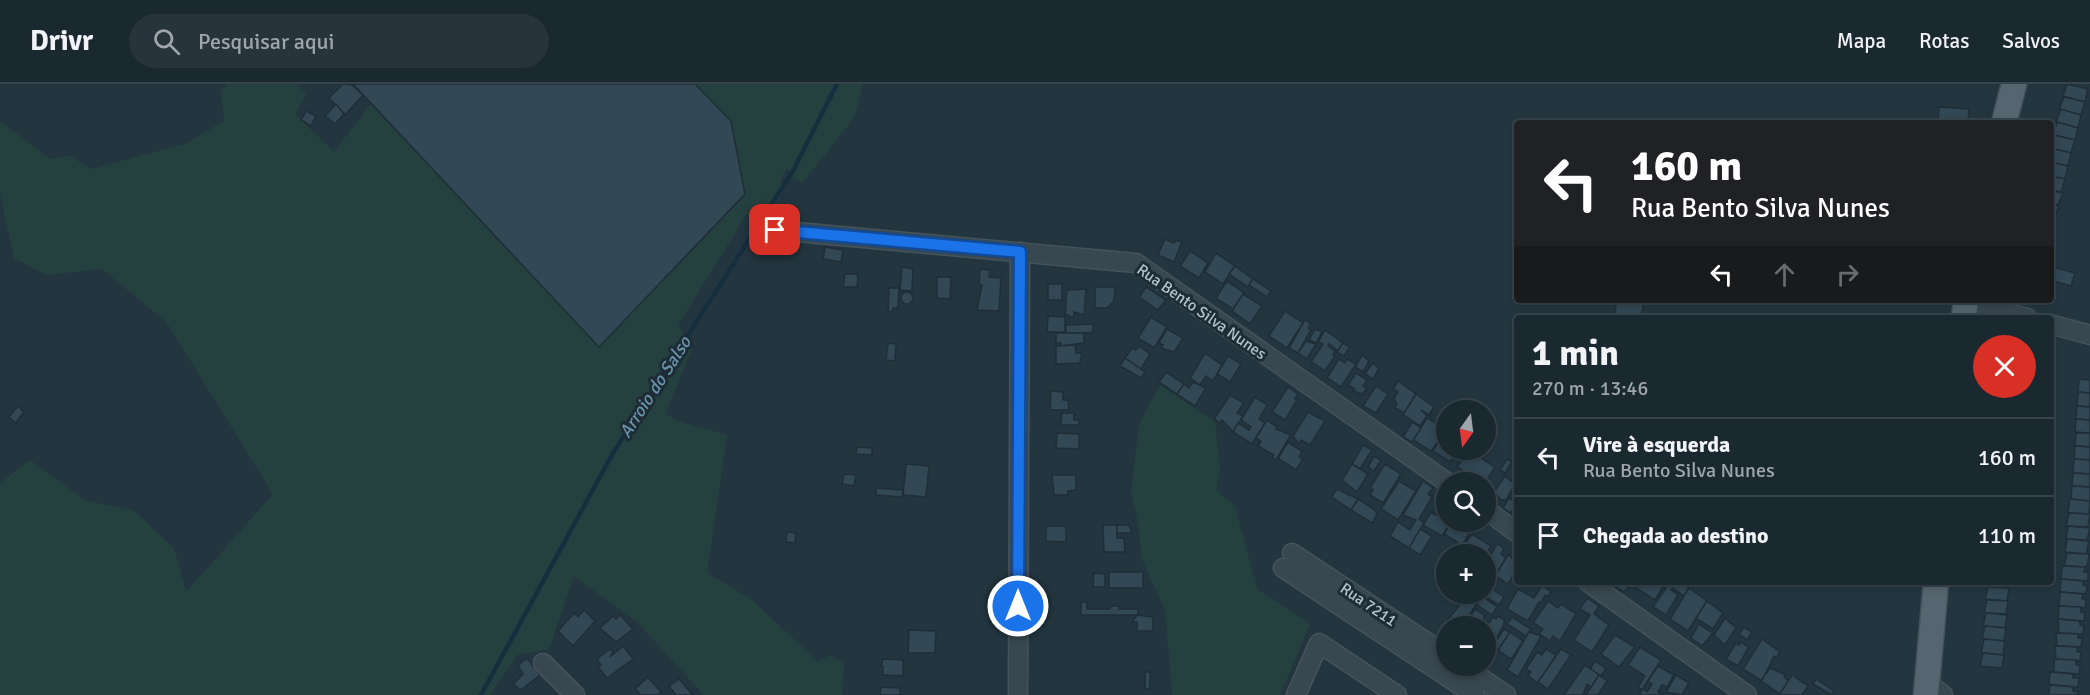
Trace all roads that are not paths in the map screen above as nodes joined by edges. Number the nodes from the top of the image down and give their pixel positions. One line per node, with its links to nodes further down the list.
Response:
1 (2014, 84): 2 (main road)
2 (2005, 120)
3 (775, 230): 4 (street, Rua Bento Silva Nunes)
4 (1020, 252): 9 (street, Rua Bento Silva Nunes); 21 (street)
5 (1965, 307): 6 (street)
6 (2010, 315)
7 (2054, 325): 8 (street)
8 (2090, 335)
9 (1436, 475)
10 (1496, 517): 11 (street)
11 (1514, 531)
12 (1592, 585): 26 (street)
13 (1936, 585): 19 (main road)
14 (1436, 649): 16 (street, Rua 7211)
15 (543, 663): 20 (street)
16 (1436, 667)
17 (1448, 676): 24 (street, Rua 7211)
18 (1477, 676): 25 (street)
19 (1932, 691)
20 (575, 695)
21 (1018, 695)
22 (1296, 695): 23 (street)
23 (1397, 695)
24 (1475, 695)
25 (1506, 695)
26 (1748, 695)

